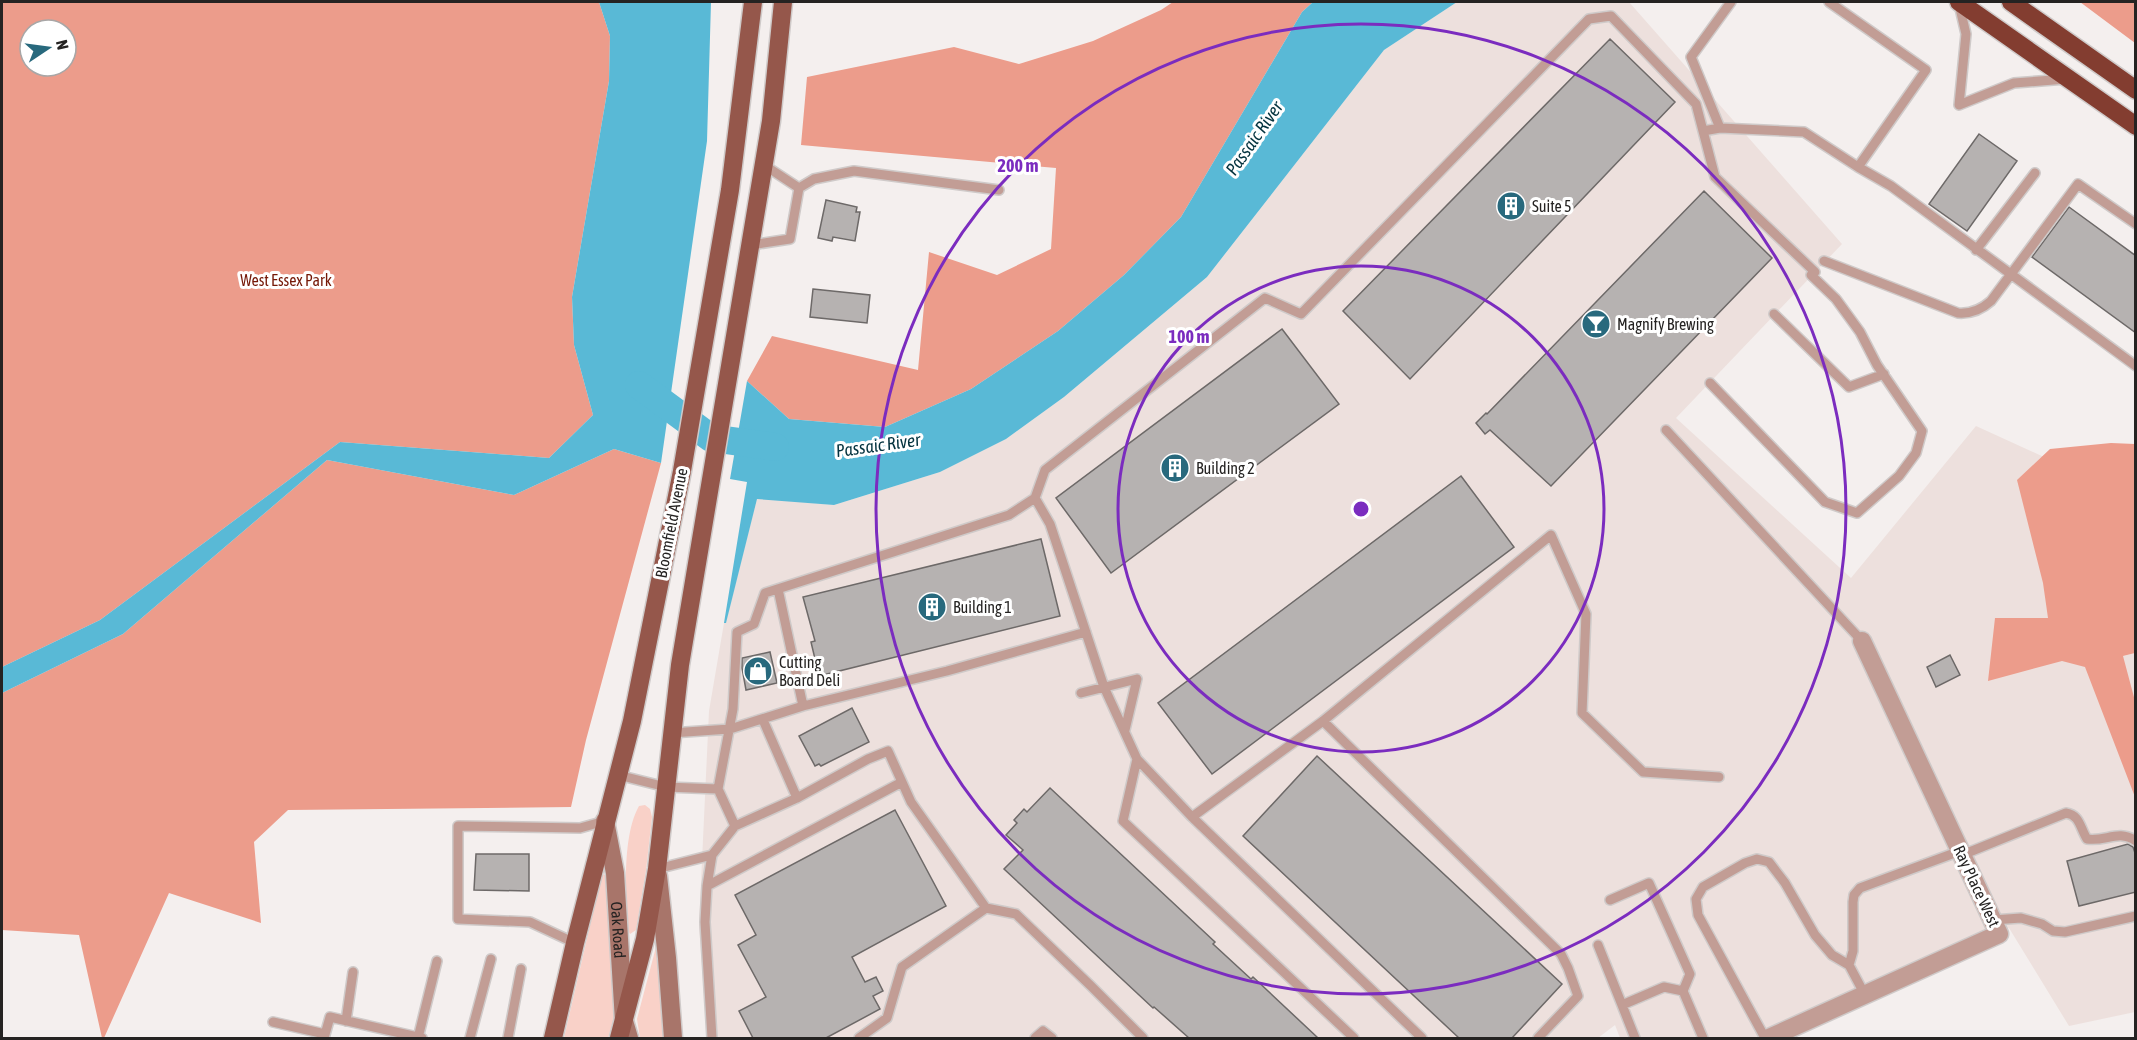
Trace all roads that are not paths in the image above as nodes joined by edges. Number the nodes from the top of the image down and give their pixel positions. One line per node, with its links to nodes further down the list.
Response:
1 (753, 2): 40 (main road, Bloomfield Avenue)
2 (783, 2): 12 (main road, Bloomfield Avenue)
3 (1731, 2): 10 (lane)
4 (1829, 2): 13 (lane)
5 (1958, 2): 7 (highway); 7 (lane)
6 (2011, 2): 8 (highway)
7 (2069, 79): 9 (highway)
8 (2136, 90)
9 (2136, 126)
10 (1720, 128): 11 (lane); 13 (lane)
11 (1703, 131): 24 (lane); 27 (lane)
12 (764, 165): 15 (lane); 18 (main road, Bloomfield Avenue)
13 (1858, 167): 19 (lane)
14 (2035, 173): 19 (lane)
15 (799, 188): 16 (lane); 18 (lane)
16 (999, 190)
17 (2136, 224): 21 (lane)
18 (751, 245): 38 (main road, Bloomfield Avenue)
19 (1976, 250): 21 (lane)
20 (1824, 261): 21 (lane)
21 (2010, 275): 23 (lane)
22 (1774, 314): 24 (lane)
23 (2136, 366)
24 (1884, 374): 25 (lane)
25 (1710, 383)
26 (1666, 430): 30 (lane)
27 (1035, 498): 28 (lane); 29 (lane)
28 (778, 589): 33 (lane); 36 (lane)
29 (1086, 632): 31 (lane); 33 (lane)
30 (1862, 641): 50 (street, Ray Place West)
31 (1104, 687): 32 (lane); 37 (lane); 37 (lane)
32 (1081, 693)
33 (803, 706): 34 (lane)
34 (763, 720): 36 (lane); 45 (lane)
35 (1323, 722): 41 (lane); 46 (lane); 86 (lane)
36 (730, 729): 38 (lane); 44 (lane)
37 (1125, 730): 39 (lane)
38 (671, 733): 43 (main road, Bloomfield Avenue)
39 (1137, 759): 46 (lane); 84 (lane)
40 (618, 776): 43 (lane); 47 (main road, Bloomfield Avenue)
41 (1719, 777)
42 (902, 782): 45 (lane); 53 (lane); 55 (lane)
43 (666, 787): 44 (lane); 52 (main road, Bloomfield Avenue)
44 (718, 789): 48 (lane)
45 (797, 798): 48 (lane)
46 (1192, 817): 85 (lane)
47 (605, 820): 58 (main road, Bloomfield Avenue); 58 (lane); 69 (street, Oak Road)
48 (735, 826): 51 (lane)
49 (2136, 841): 50 (lane)
50 (1961, 853): 57 (street, Ray Place West); 62 (lane)
51 (712, 855): 52 (lane); 53 (lane)
52 (657, 869): 69 (main road, Bloomfield Avenue); 78 (street)
53 (707, 886): 79 (lane)
54 (1610, 900): 65 (lane)
55 (986, 908): 80 (lane); 83 (lane)
56 (2136, 916): 57 (lane)
57 (1993, 920): 66 (street, Ray Place West)
58 (575, 943): 75 (main road, Bloomfield Avenue)
59 (1598, 945): 67 (lane)
60 (491, 959): 73 (lane)
61 (437, 961): 72 (lane)
62 (1849, 965): 66 (lane); 89 (lane)
63 (521, 969): 74 (lane)
64 (354, 972): 68 (lane)
65 (1683, 991): 67 (lane); 88 (lane)
66 (1865, 995): 89 (street, Ray Place West)
67 (1622, 1005): 87 (lane)
68 (346, 1021): 71 (lane); 72 (lane)
69 (624, 1021): 76 (main road, Bloomfield Avenue); 77 (street, Oak Road)
70 (273, 1022): 71 (lane)
71 (325, 1036)
72 (420, 1038)
73 (470, 1038)
74 (508, 1038)
75 (553, 1038)
76 (619, 1038)
77 (629, 1038)
78 (673, 1038)
79 (712, 1038)
80 (859, 1038)
81 (1035, 1038): 82 (lane)
82 (1052, 1038)
83 (1143, 1038)
84 (1354, 1038)
85 (1422, 1038)
86 (1538, 1038)
87 (1635, 1038)
88 (1703, 1038)
89 (1767, 1038)

